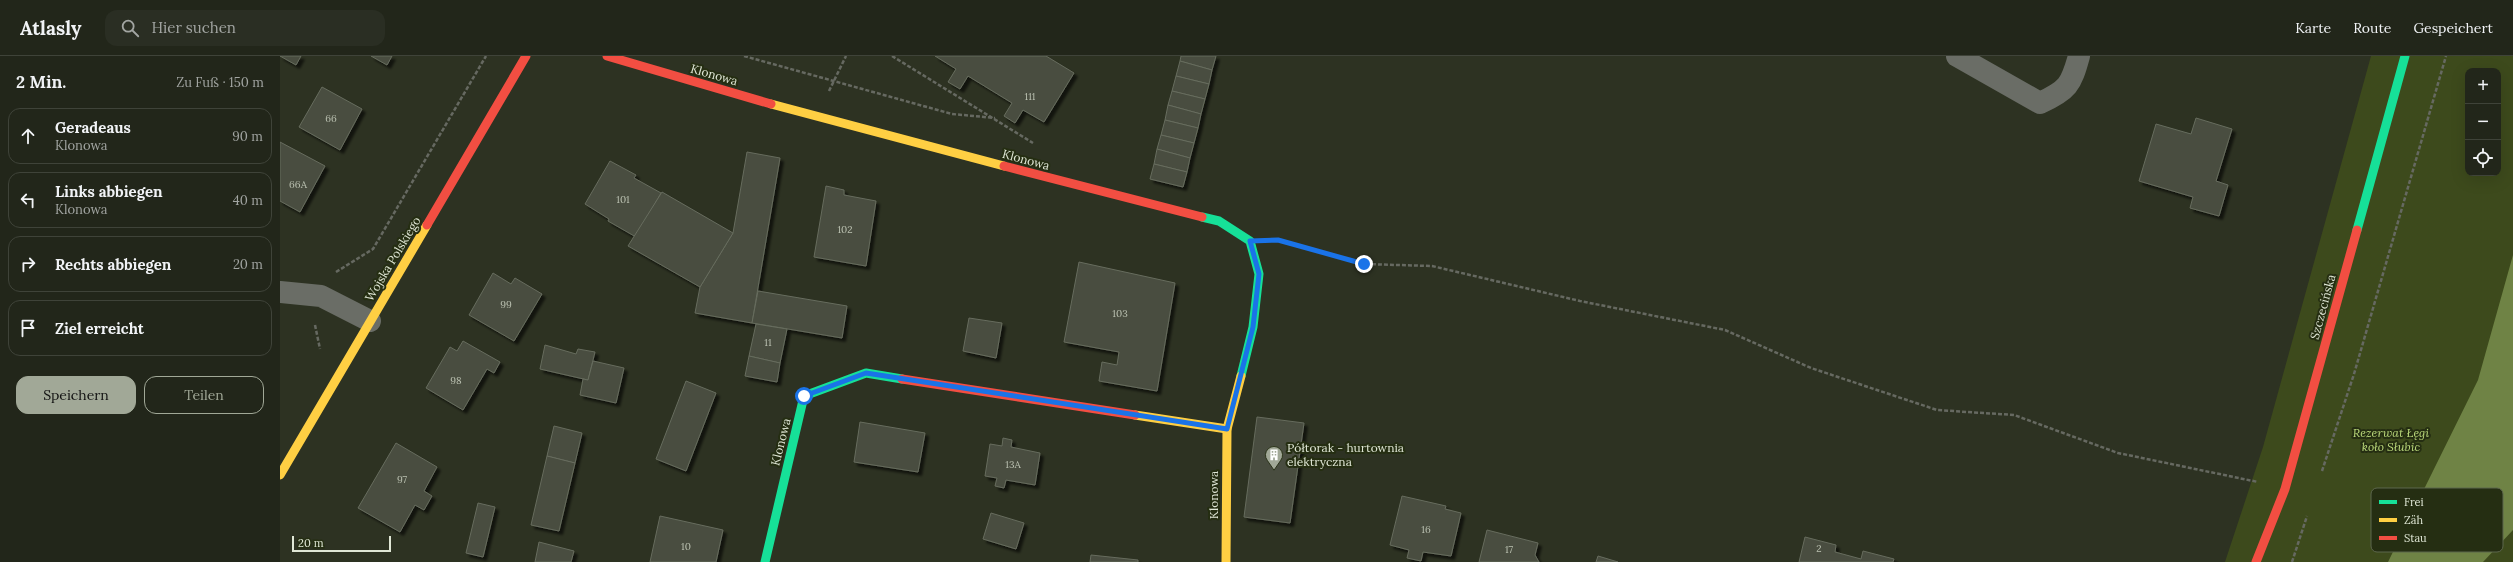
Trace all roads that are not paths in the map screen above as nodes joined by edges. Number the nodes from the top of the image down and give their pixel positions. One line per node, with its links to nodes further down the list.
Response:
1 (526, 56): 7 (street, Wojska Polskiego)
2 (607, 56): 8 (street, Klonowa)
3 (1957, 56): 4 (street)
4 (2079, 56)
5 (2405, 56): 12 (street, Szczecińska)
6 (280, 292): 7 (street)
7 (370, 321): 9 (street, Wojska Polskiego)
8 (1227, 429): 10 (street, Klonowa); 11 (street, Klonowa)
9 (280, 475)
10 (765, 562)
11 (1226, 562)
12 (2256, 562)

